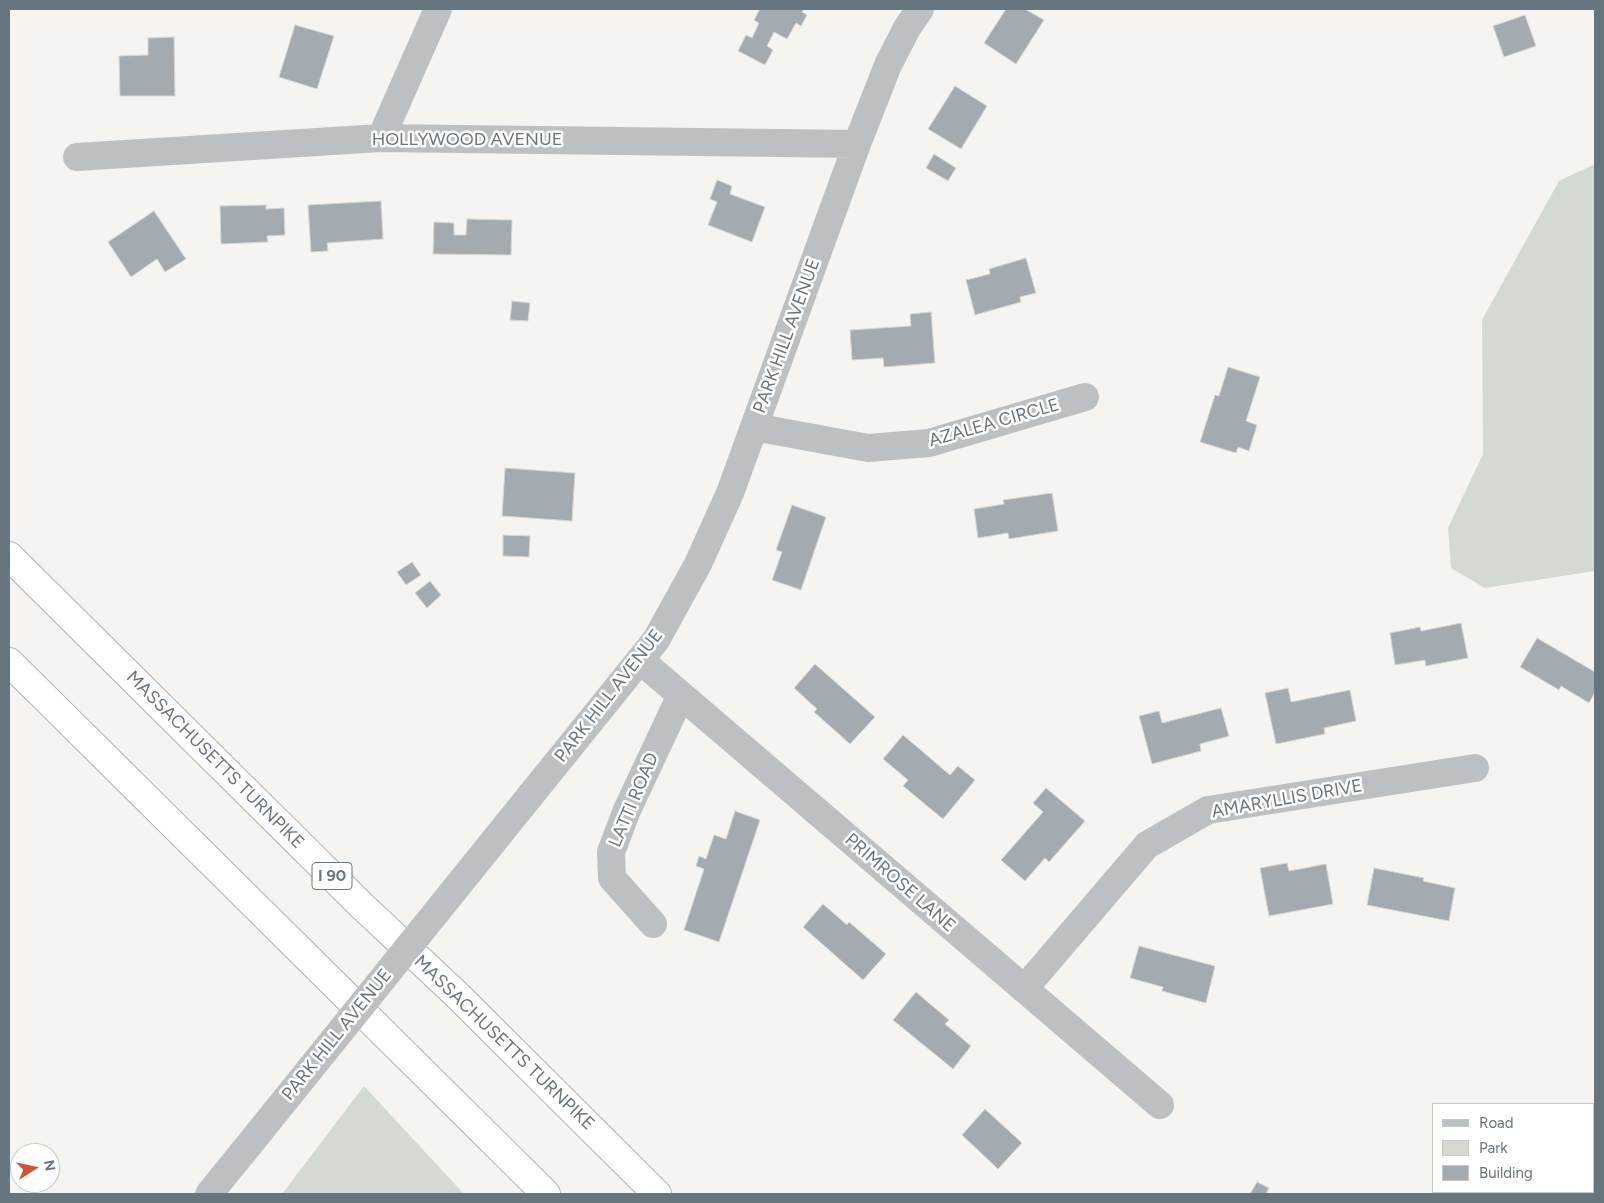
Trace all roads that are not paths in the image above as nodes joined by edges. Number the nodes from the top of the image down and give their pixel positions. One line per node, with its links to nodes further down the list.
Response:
1 (438, 9): 3 (street)
2 (920, 9): 4 (street, PARK HILL AVENUE)
3 (380, 138): 4 (street, HOLLYWOOD AVENUE); 5 (street, HOLLYWOOD AVENUE)
4 (857, 144): 7 (street, PARK HILL AVENUE)
5 (77, 157)
6 (1085, 396): 7 (street, AZALEA CIRCLE)
7 (754, 427): 9 (street, PARK HILL AVENUE)
8 (9, 556): 18 (highway, MASSACHUSETTS TURNPIKE / I 90)
9 (640, 660): 11 (street, PRIMROSE LANE); 16 (street, PARK HILL AVENUE, bridge)
10 (9, 662): 17 (highway)
11 (681, 695): 13 (street, LATTI ROAD); 14 (street, PRIMROSE LANE)
12 (1475, 768): 14 (street, AMARYLLIS DRIVE)
13 (653, 924)
14 (1024, 989): 15 (street, PRIMROSE LANE)
15 (1160, 1106)
16 (209, 1194)
17 (546, 1194)
18 (657, 1194)

